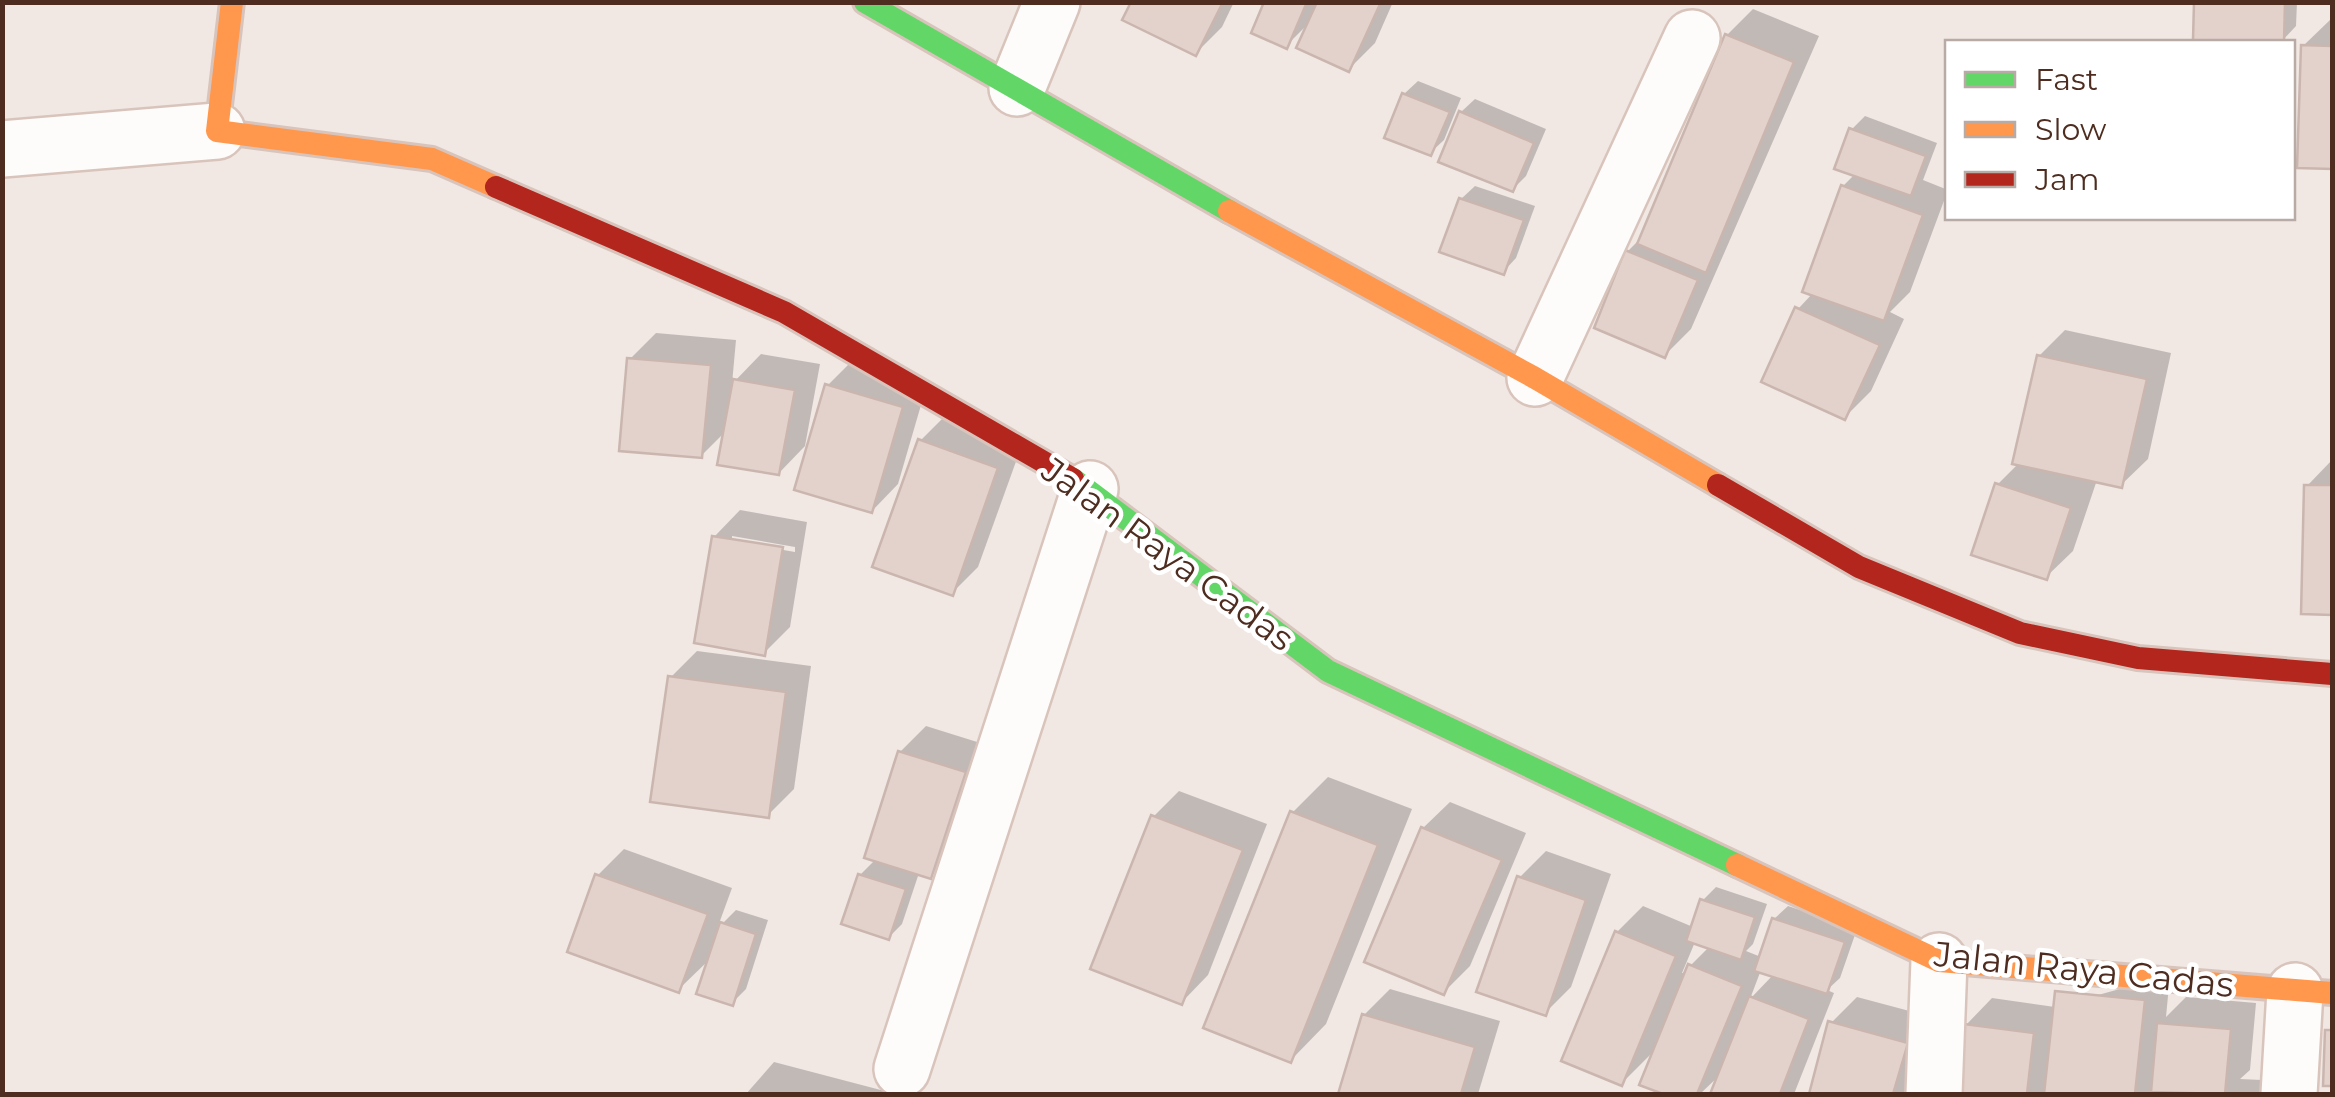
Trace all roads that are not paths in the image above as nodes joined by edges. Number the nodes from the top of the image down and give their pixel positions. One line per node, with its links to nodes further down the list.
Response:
1 (232, 2): 6 (street)
2 (864, 2): 5 (street)
3 (1052, 2): 5 (street)
4 (1692, 38): 8 (street)
5 (1017, 88): 8 (street)
6 (217, 131): 7 (street, Jalan Raya Cadas); 9 (street, Jalan Raya Cadas)
7 (2, 149)
8 (1536, 378): 10 (street)
9 (1090, 489): 11 (street, Jalan Raya Cadas); 13 (street)
10 (2332, 674)
11 (1939, 961): 12 (street, Jalan Raya Cadas); 14 (street)
12 (2314, 992): 15 (street)
13 (902, 1069)
14 (1934, 1094)
15 (2289, 1094)

